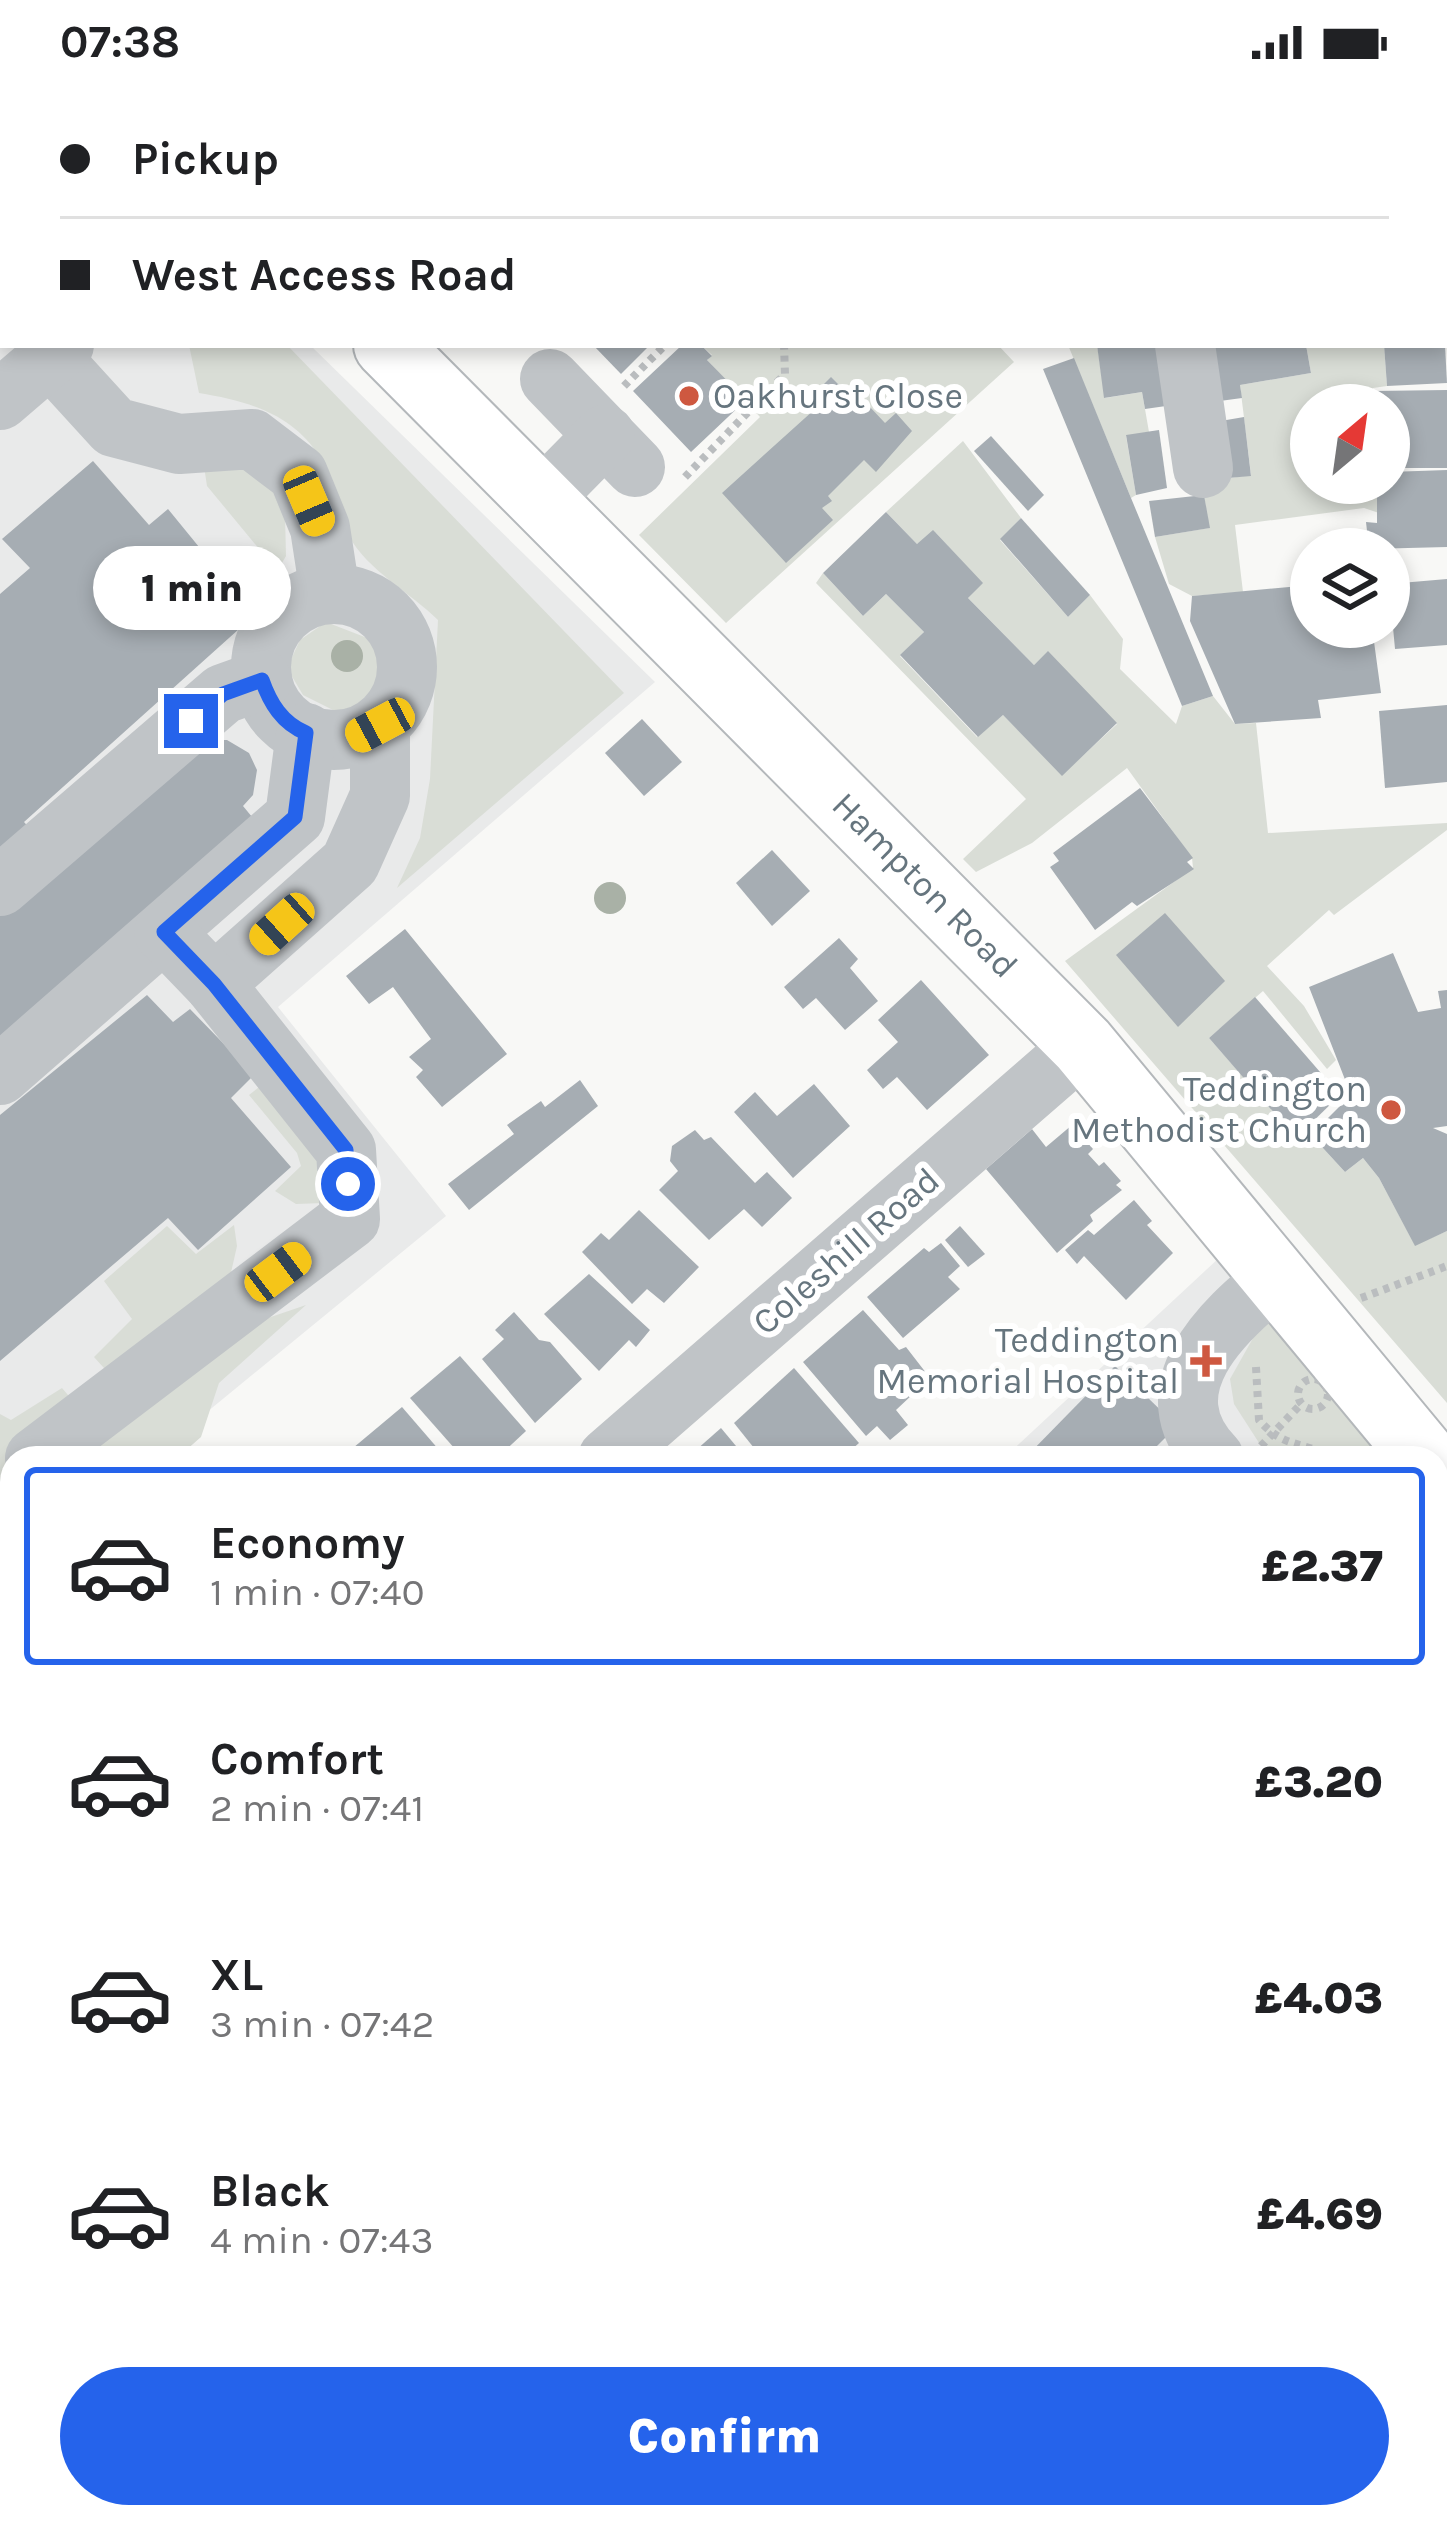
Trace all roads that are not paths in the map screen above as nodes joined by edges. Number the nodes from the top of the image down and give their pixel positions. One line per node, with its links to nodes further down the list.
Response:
1 (390, 348): 7 (main road, Hampton Road)
2 (1185, 348): 6 (street)
3 (58, 352): 5 (street); 8 (street)
4 (550, 379): 7 (street)
5 (0, 400)
6 (1203, 468)
7 (542, 500): 15 (main road, Hampton Road)
8 (330, 593): 9 (street); 10 (street)
9 (262, 680): 11 (street); 12 (street)
10 (380, 725): 11 (street); 14 (street)
11 (306, 733): 13 (street)
12 (0, 886)
13 (164, 932): 14 (street); 16 (street)
14 (214, 984): 18 (street)
15 (1083, 1045): 17 (main road, Hampton Road); 19 (street, Coleshill Road)
16 (0, 1075)
17 (1293, 1298): 20 (street); 21 (main road, Hampton Road)
18 (50, 1446)
19 (622, 1446)
20 (1207, 1446)
21 (1414, 1446)

